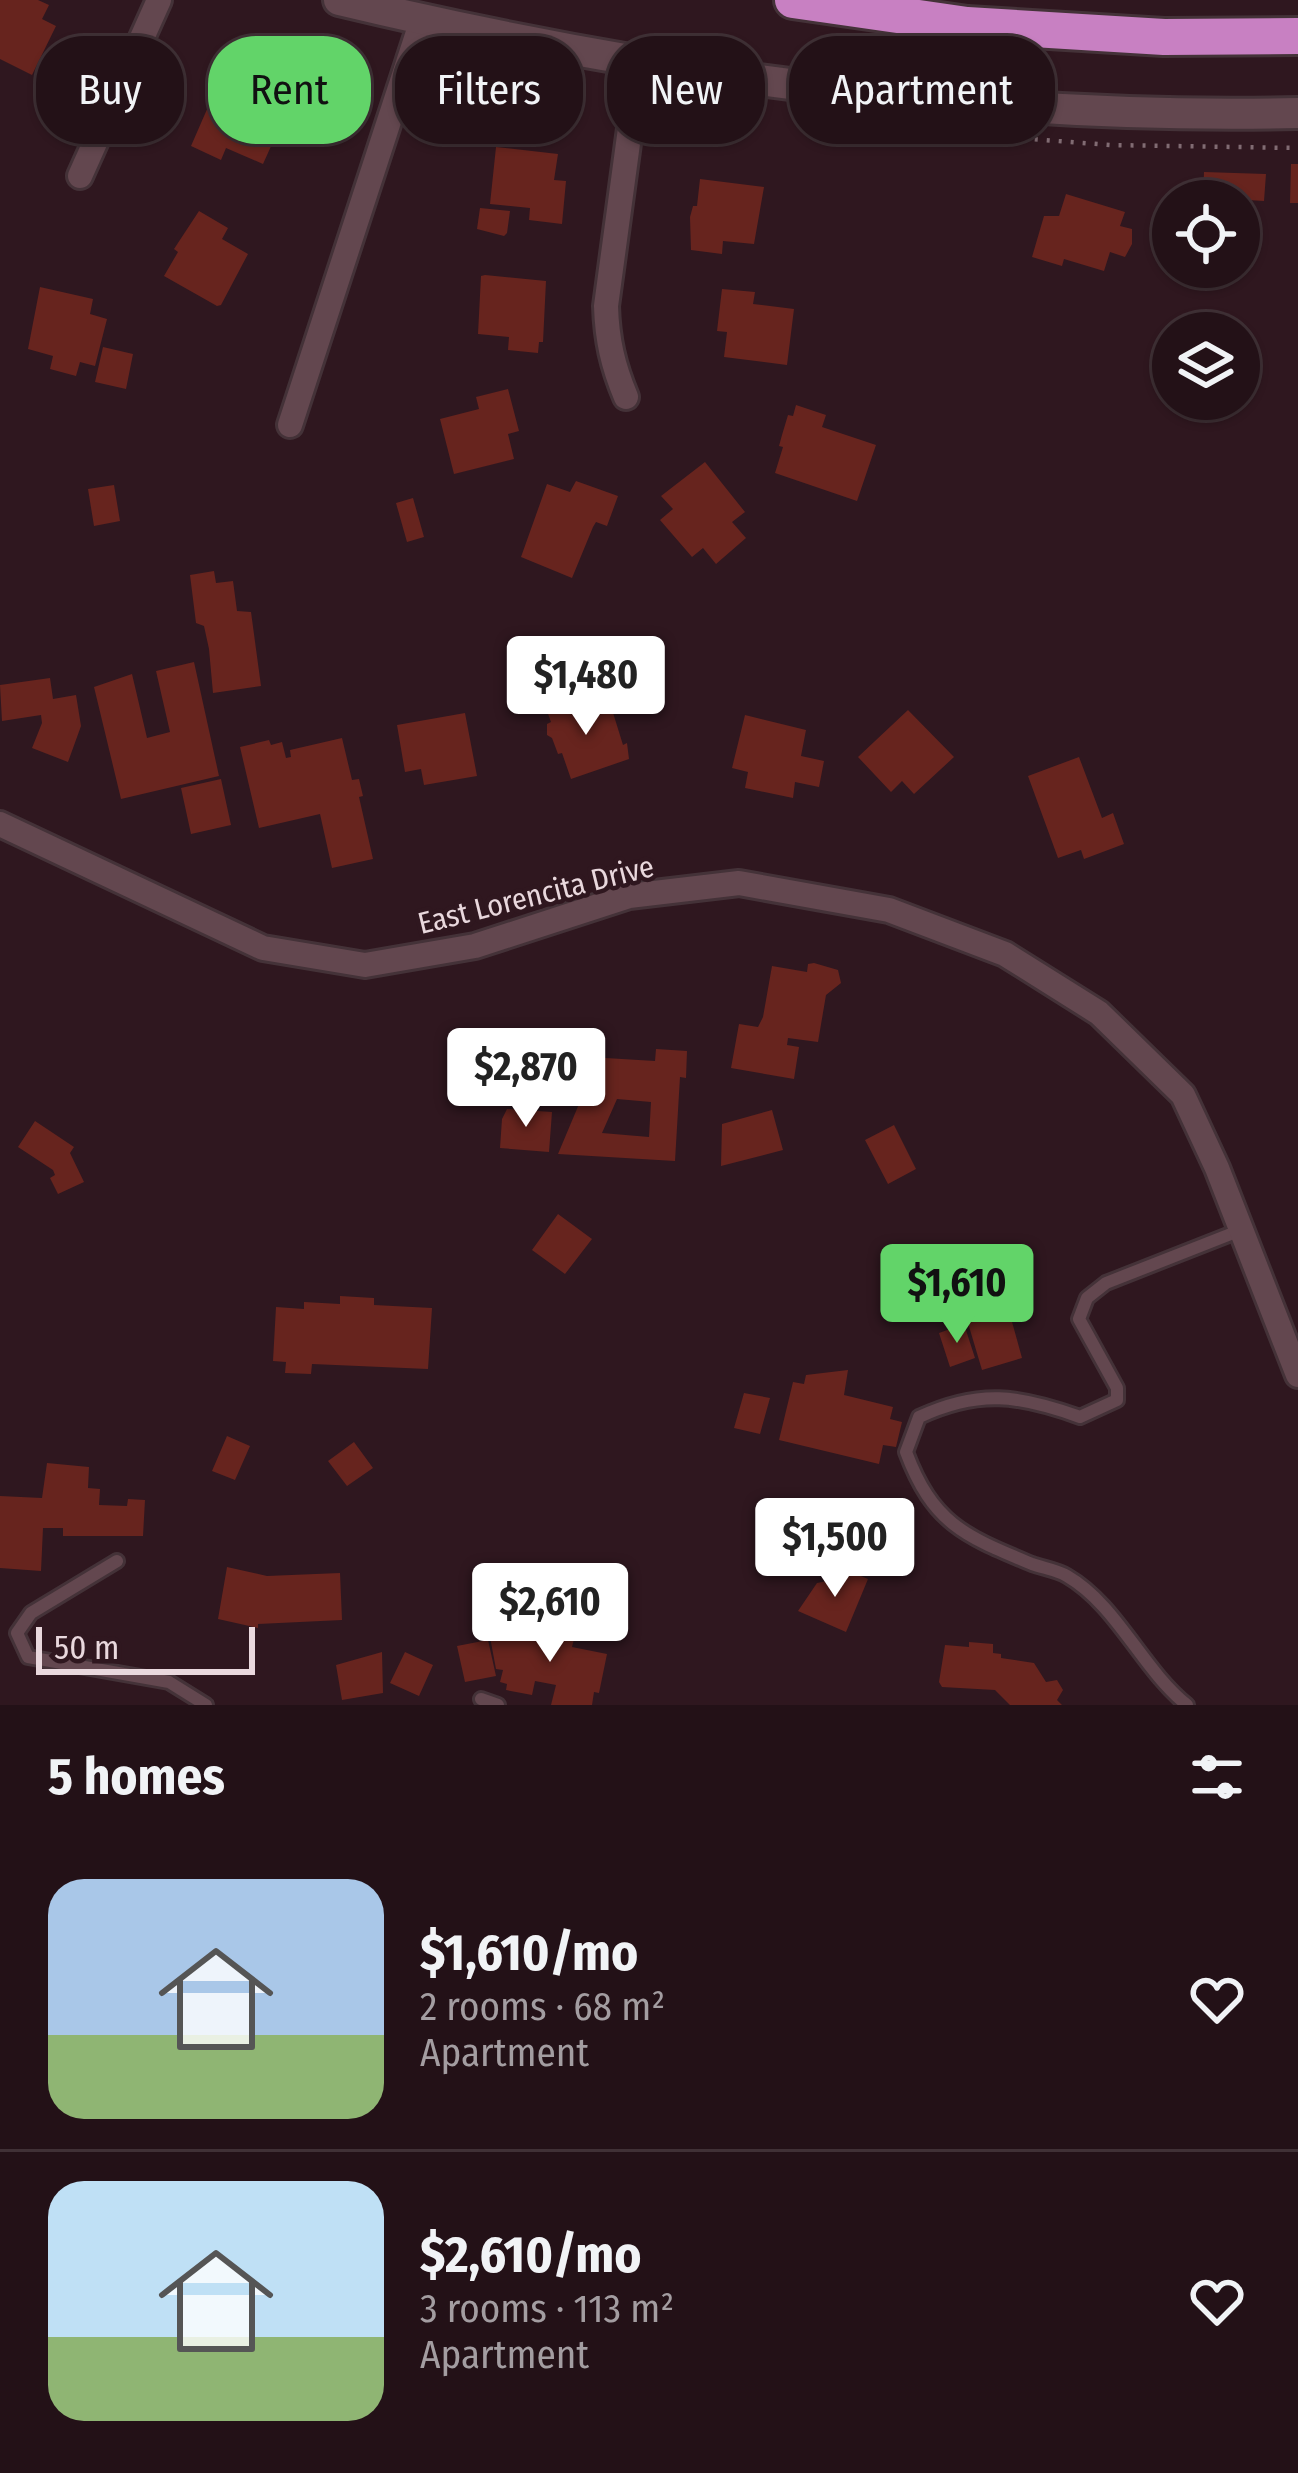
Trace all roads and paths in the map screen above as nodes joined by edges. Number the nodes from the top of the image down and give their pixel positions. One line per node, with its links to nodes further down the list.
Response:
1 (159, 0): 10 (street)
2 (338, 0): 4 (street)
3 (793, 0): 5 (highway)
4 (422, 20): 6 (street); 12 (street)
5 (1298, 36)
6 (607, 56)
7 (765, 80): 8 (street)
8 (1298, 113)
9 (628, 144): 11 (street)
10 (80, 176)
11 (626, 397)
12 (290, 425)
13 (0, 824): 14 (street, East Lorencita Drive)
14 (1241, 1230): 15 (street, East Lorencita Drive); 20 (lane)
15 (1298, 1376)
16 (117, 1562): 18 (lane)
17 (481, 1699): 19 (lane)
18 (206, 1705)
19 (498, 1705)
20 (1187, 1705)

